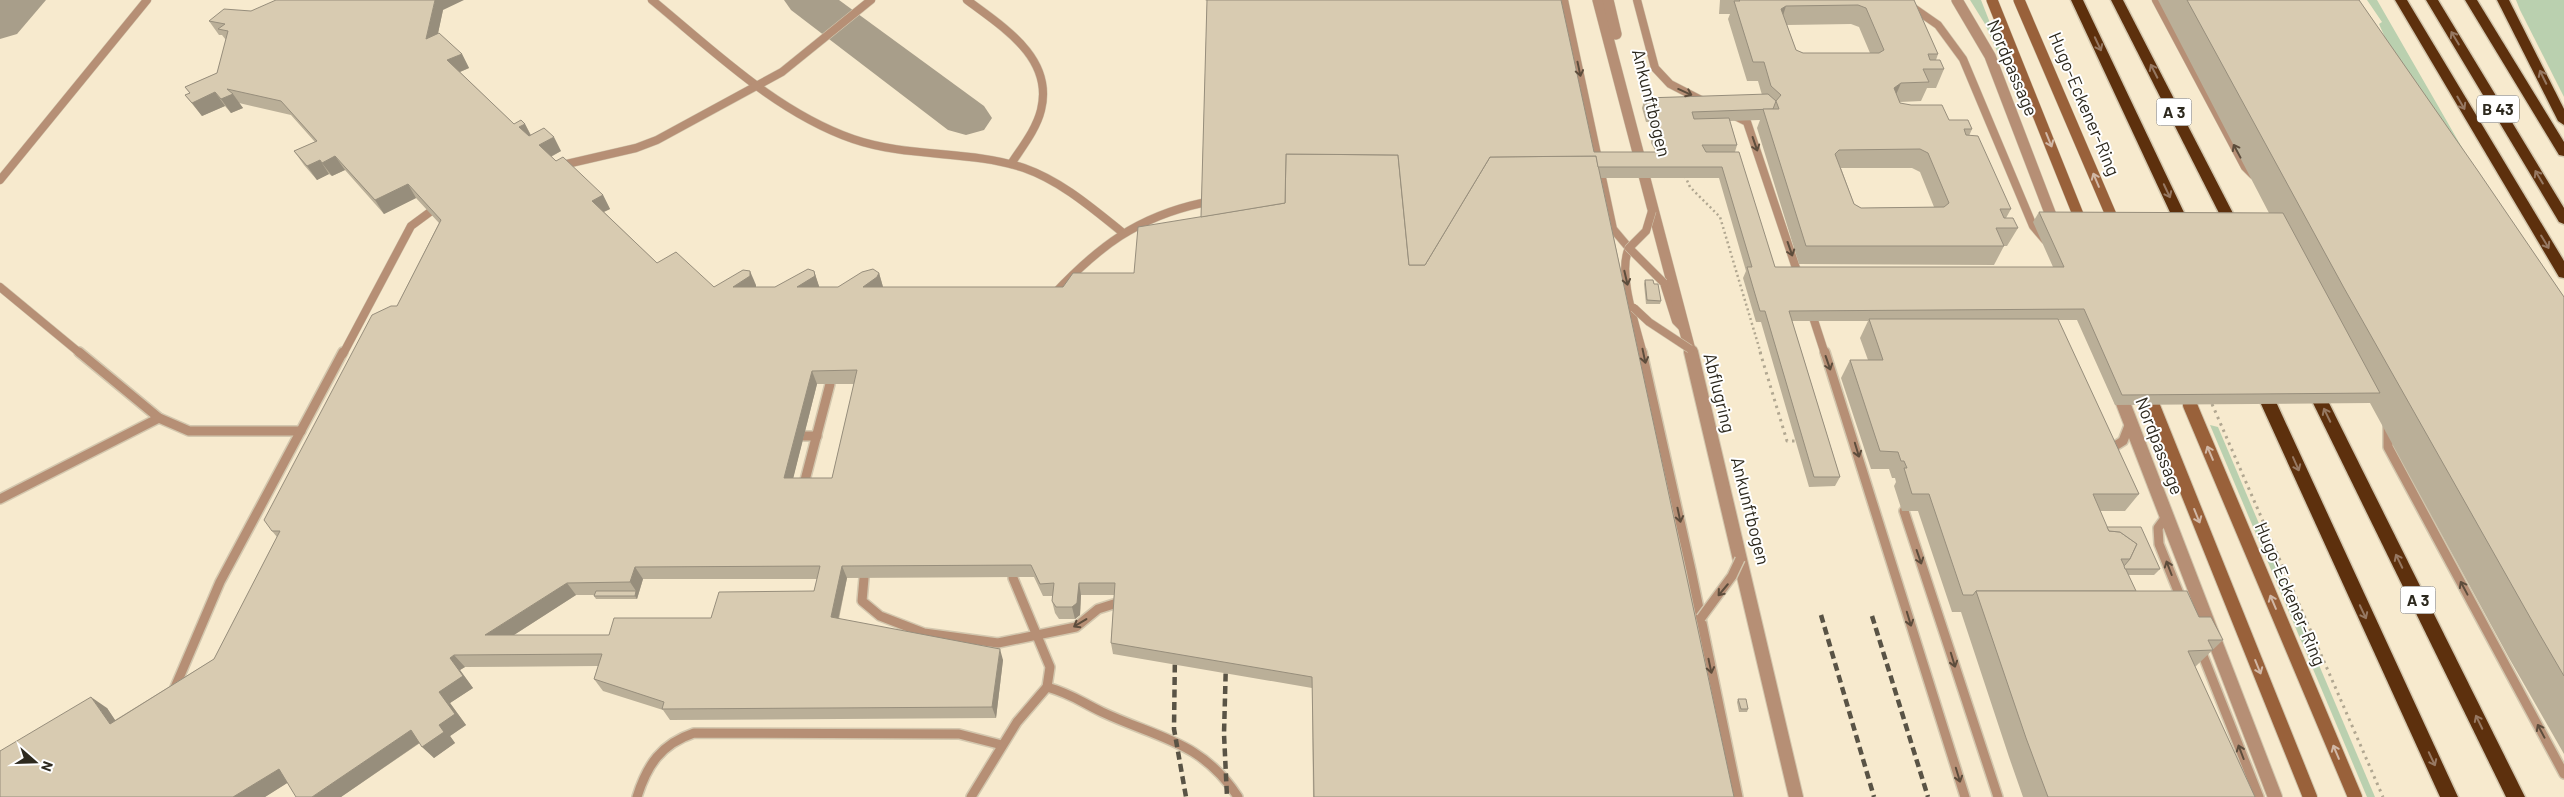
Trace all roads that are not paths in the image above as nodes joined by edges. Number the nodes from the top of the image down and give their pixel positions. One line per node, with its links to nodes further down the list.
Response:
1 (147, 0): 27 (lane)
2 (652, 0): 20 (lane)
3 (871, 0): 20 (lane)
4 (967, 0): 25 (lane)
5 (1564, 0): 39 (lane, one-way to 39)
6 (1598, 0): 30 (street, Abflugring)
7 (1608, 0): 82 (street, Ankunftbogen)
8 (1637, 0): 21 (lane, one-way to 21)
9 (1902, 0): 38 (lane)
10 (1957, 0): 38 (street, Nordpassage)
11 (1992, 0): 33 (street, one-way to 33)
12 (2019, 0): 34 (street, Hugo-Eckener-Ring, one-way to 12)
13 (2077, 0): 35 (highway, A 3, one-way to 35)
14 (2118, 0): 36 (highway, A 3, one-way to 14)
15 (2156, 0): 28 (lane, one-way to 15)
16 (2401, 0): 40 (highway, B 43, one-way to 40)
17 (2432, 0): 32 (highway, B 43, one-way to 17)
18 (2471, 0): 24 (highway, B 43)
19 (2503, 0): 23 (highway, one-way to 19)
20 (758, 85): 25 (lane); 26 (lane)
21 (1712, 104)
22 (1726, 111): 41 (lane, one-way to 41)
23 (2564, 120)
24 (2564, 152)
25 (1011, 164): 37 (lane)
26 (555, 167)
27 (0, 180)
28 (2260, 186)
29 (1202, 203): 37 (lane)
30 (1652, 211): 39 (lane, bridge); 46 (street, Abflugring)
31 (430, 212): 57 (lane)
32 (2564, 219)
33 (2081, 222)
34 (2114, 222)
35 (2182, 223)
36 (2232, 223)
37 (1122, 232): 43 (lane)
38 (2057, 243)
39 (1629, 248): 45 (lane, one-way to 45); 46 (lane, bridge)
40 (2564, 273)
41 (1802, 285)
42 (0, 287): 54 (lane)
43 (1048, 301)
44 (1808, 304): 83 (lane, one-way to 83)
45 (1634, 308): 47 (lane, bridge); 70 (lane, one-way to 70)
46 (1684, 329): 47 (street, Abflugring)
47 (1690, 349): 65 (street, Abflugring)
48 (2113, 378): 56 (street, Nordpassage)
49 (830, 384): 59 (lane)
50 (2321, 403): 90 (highway, A 3, one-way to 50)
51 (2269, 404): 89 (highway, one-way to 89)
52 (2153, 406): 87 (street, one-way to 87)
53 (2190, 406): 88 (street, Hugo-Eckener-Ring, one-way to 53)
54 (159, 418): 57 (lane); 62 (lane)
55 (2384, 419): 76 (lane, one-way to 55)
56 (2130, 423): 60 (lane); 64 (street, Nordpassage)
57 (301, 431): 74 (lane)
58 (804, 436): 59 (lane)
59 (816, 436): 61 (lane)
60 (2105, 452)
61 (803, 491)
62 (0, 499)
63 (1904, 511): 84 (lane, one-way to 84)
64 (2166, 517): 69 (lane, one-way to 64); 86 (street, Nordpassage)
65 (1740, 559): 70 (lane, one-way to 70, bridge); 81 (street, Abflugring)
66 (864, 578): 72 (lane)
67 (1013, 578): 72 (lane)
68 (1117, 603): 72 (lane, one-way to 72)
69 (2184, 607)
70 (1701, 618): 80 (lane, one-way to 80)
71 (2195, 634): 85 (lane, one-way to 71)
72 (1038, 635): 73 (lane)
73 (1047, 687): 75 (lane); 79 (lane)
74 (169, 698)
75 (1002, 745): 77 (lane); 78 (lane)
76 (2564, 774)
77 (637, 797)
78 (971, 797)
79 (1238, 797)
80 (1738, 797)
81 (1796, 797)
82 (1802, 797)
83 (1965, 797)
84 (1998, 797)
85 (2259, 797)
86 (2275, 797)
87 (2310, 797)
88 (2355, 797)
89 (2449, 797)
90 (2516, 797)

